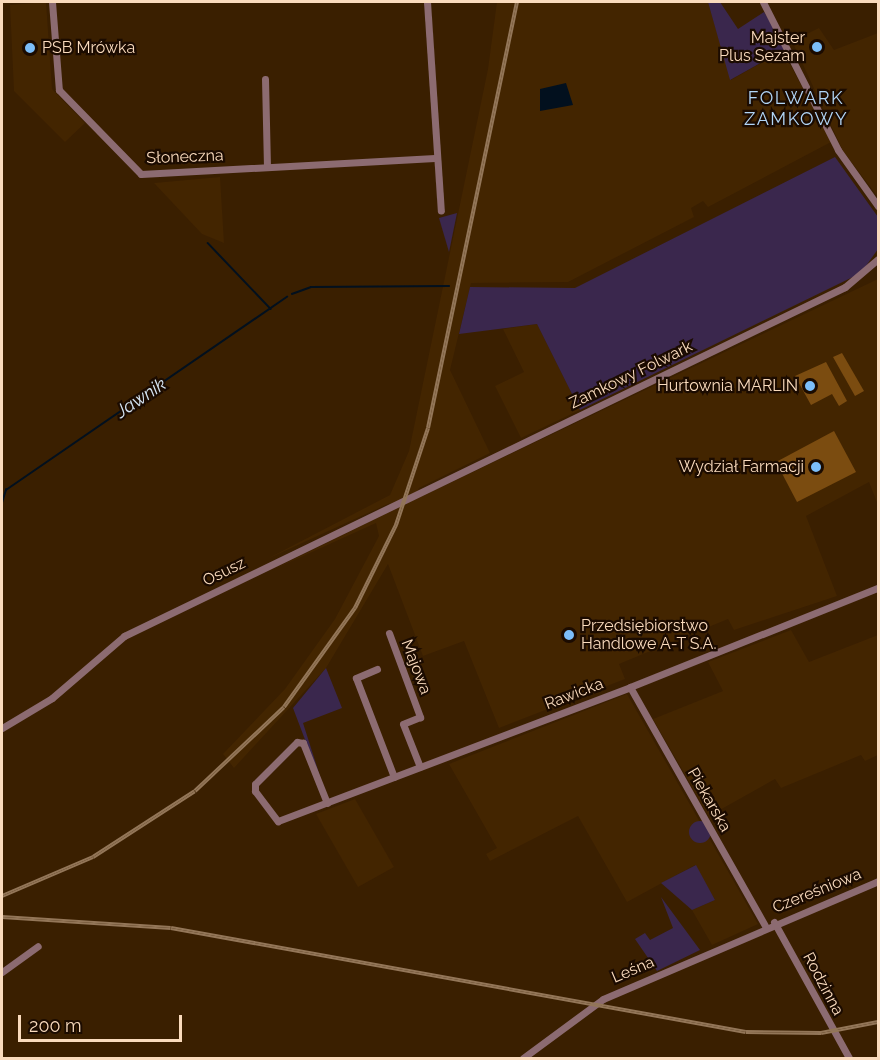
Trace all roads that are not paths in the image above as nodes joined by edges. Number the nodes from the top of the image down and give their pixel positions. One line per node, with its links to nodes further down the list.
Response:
1 (52, 2): 6 (street, Słoneczna)
2 (427, 2): 5 (street)
3 (763, 2): 7 (street)
4 (265, 79): 6 (street)
5 (435, 158): 6 (street, Słoneczna); 8 (street)
6 (267, 166)
7 (879, 206)
8 (441, 211)
9 (879, 259): 10 (street, Zamkowy Folwark)
10 (390, 507): 15 (street, Osusz)
11 (879, 588): 14 (street, Rawicka)
12 (389, 633): 16 (street, Majowa)
13 (376, 669): 17 (street)
14 (630, 687): 16 (street, Rawicka); 21 (street, Piekarska)
15 (2, 728)
16 (420, 767): 17 (street, Rawicka)
17 (394, 777): 18 (street, Rawicka)
18 (327, 803): 18 (street, Rawicka)
19 (879, 881): 20 (street, Czereśniowa)
20 (774, 922): 21 (street, Czereśniowa); 25 (street, Rodzinna)
21 (765, 926): 24 (street, Leśna)
22 (38, 946): 23 (street)
23 (2, 972)
24 (523, 1059)
25 (849, 1059)

